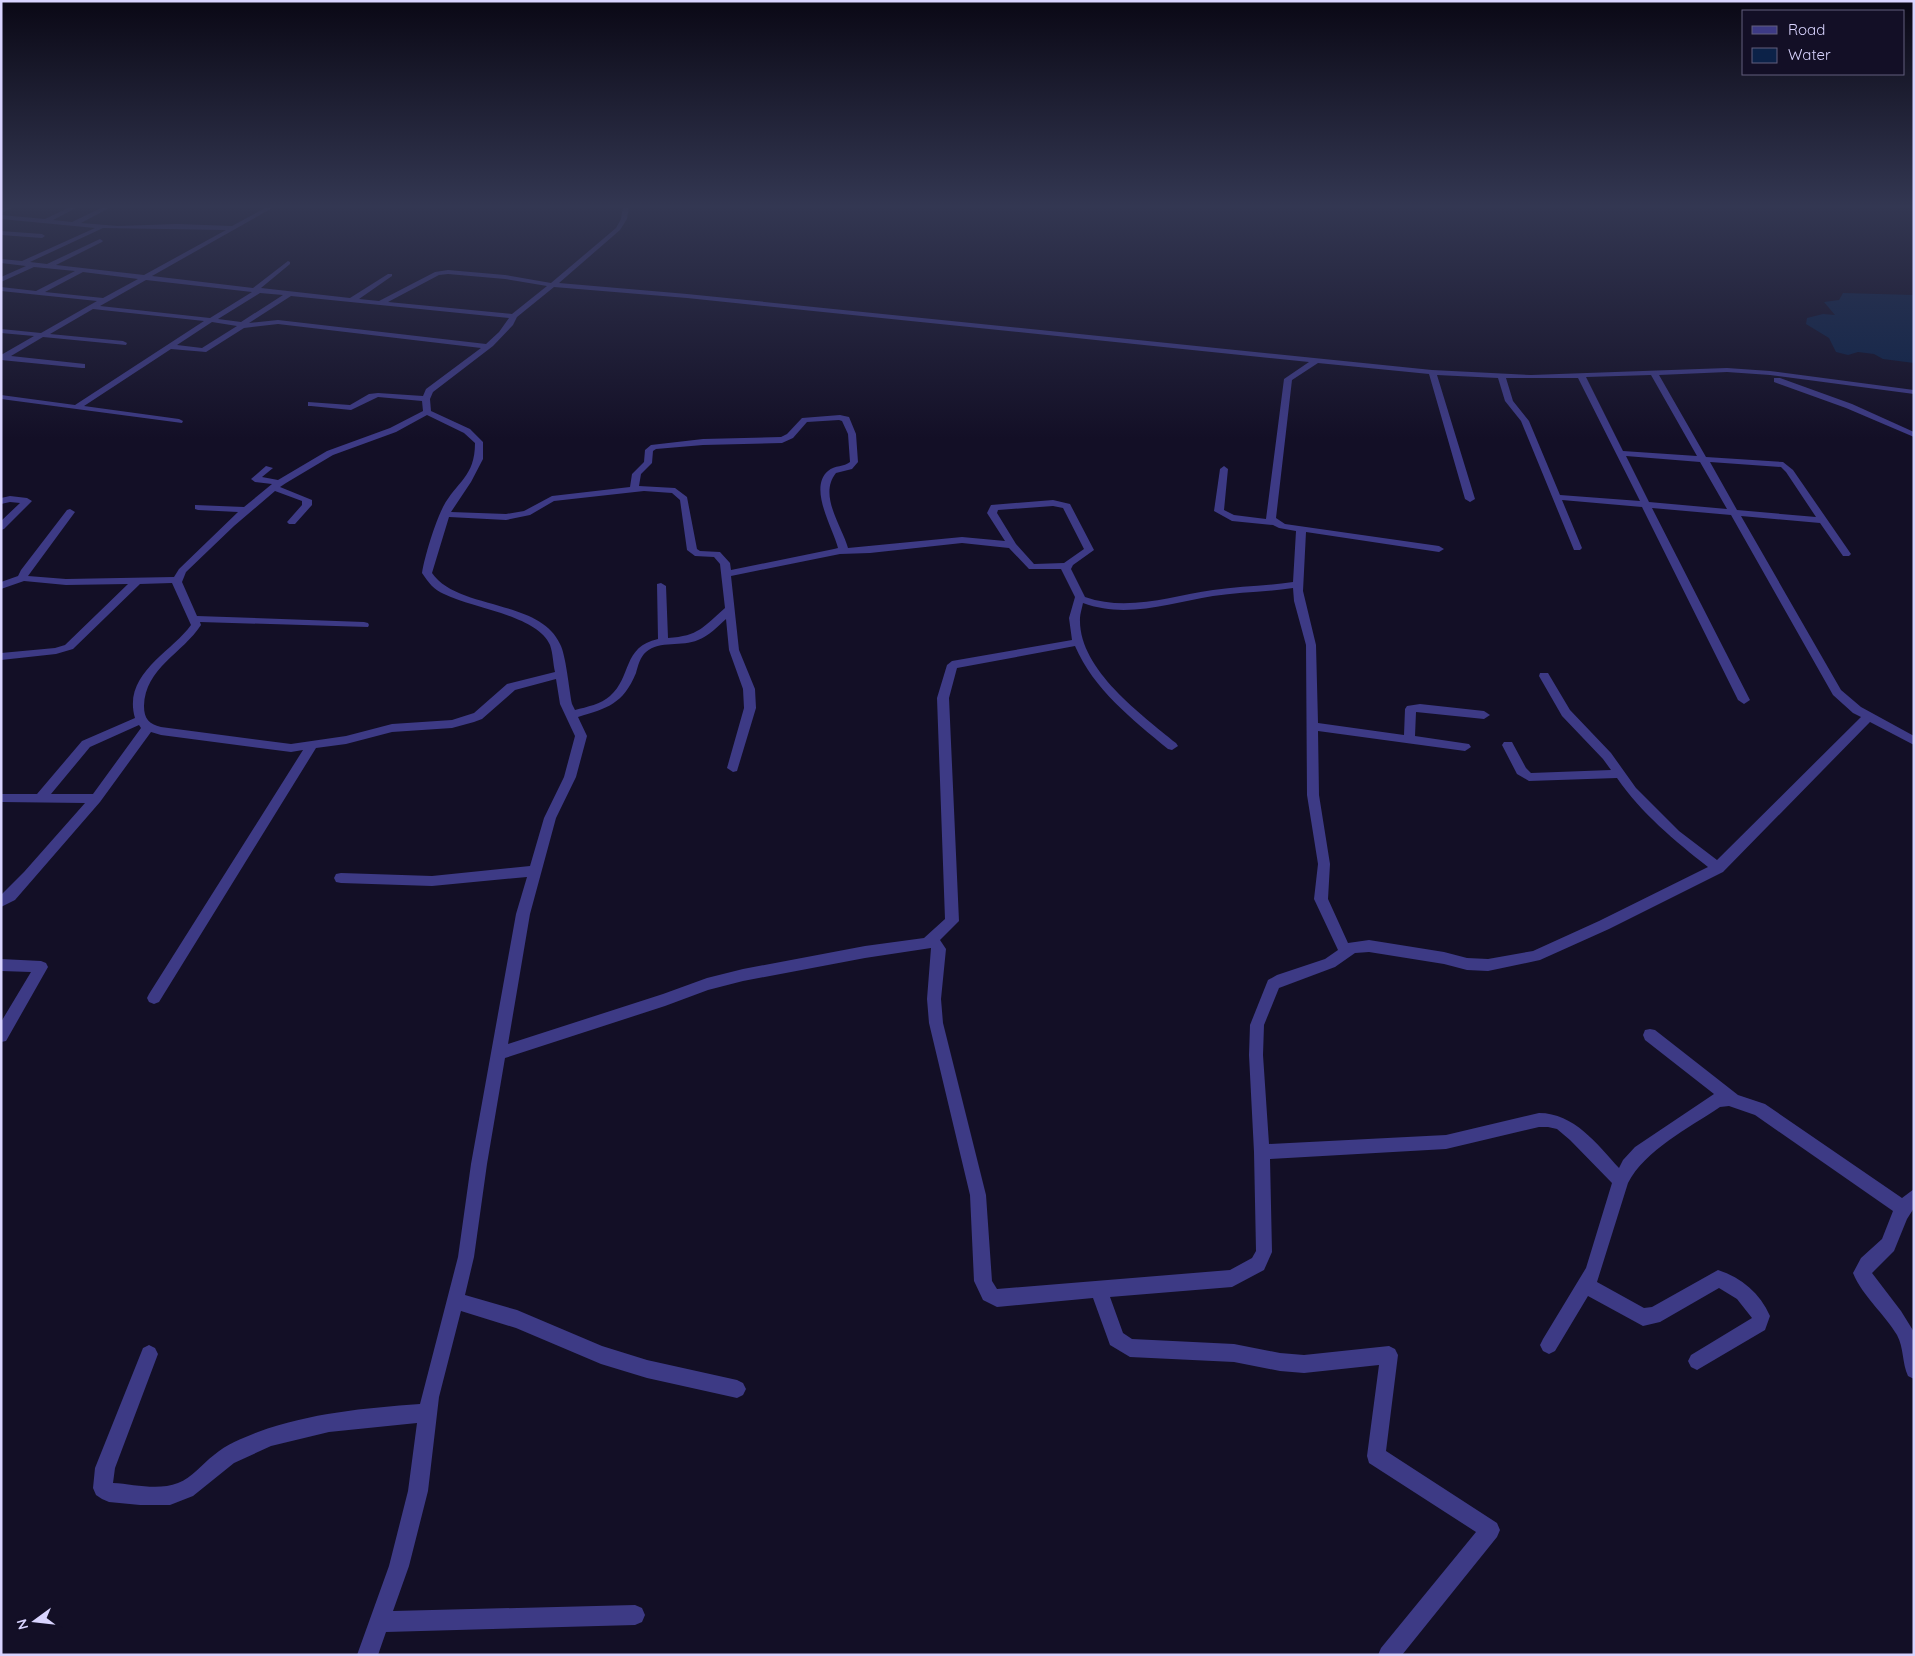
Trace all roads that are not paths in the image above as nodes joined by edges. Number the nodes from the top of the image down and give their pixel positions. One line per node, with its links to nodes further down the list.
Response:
1 (54, 284): 11 (street)
2 (131, 284): 13 (street)
3 (207, 284): 10 (street)
4 (264, 284): 10 (street)
5 (376, 284): 14 (street)
6 (417, 284): 15 (street)
7 (549, 284): 8 (street)
8 (553, 285): 17 (street); 26 (street)
9 (1, 289): 11 (street)
10 (257, 290): 12 (street); 18 (street)
11 (37, 293): 13 (street)
12 (290, 294): 14 (street); 19 (street)
13 (104, 300): 16 (street)
14 (352, 300): 15 (street)
15 (380, 303): 17 (street)
16 (92, 307): 18 (street); 21 (street)
17 (514, 316): 23 (street)
18 (211, 320): 19 (street); 24 (street)
19 (244, 324): 23 (street); 24 (street)
20 (1, 331): 21 (street)
21 (40, 335): 22 (street); 25 (street)
22 (123, 343)
23 (486, 346): 36 (street)
24 (170, 347): 37 (street)
25 (2, 357): 27 (street)
26 (1317, 360): 28 (street); 57 (street)
27 (82, 366)
28 (1432, 372): 31 (street); 47 (street)
29 (1750, 372): 30 (street); 33 (street); 39 (street)
30 (1654, 373): 32 (street); 41 (street)
31 (1500, 376): 32 (street); 46 (street)
32 (1581, 376): 40 (street)
33 (1914, 392)
34 (1, 397): 37 (street)
35 (312, 404): 36 (street)
36 (426, 405): 44 (street); 54 (street)
37 (77, 407): 38 (street)
38 (179, 421)
39 (1914, 435)
40 (1620, 453): 41 (street); 49 (street)
41 (1705, 460): 53 (street); 55 (street)
42 (269, 468): 44 (street)
43 (1224, 469): 57 (street)
44 (277, 485): 51 (street); 56 (street)
45 (634, 489): 54 (street); 63 (street); 66 (street)
46 (1556, 497): 49 (street); 61 (street)
47 (1470, 499)
48 (1, 501): 58 (street)
49 (1646, 504): 53 (street); 82 (street)
50 (198, 507): 51 (street)
51 (246, 510): 68 (street)
52 (70, 512): 67 (street)
53 (1734, 512): 55 (street); 85 (street)
54 (445, 514): 80 (street)
55 (1822, 520): 64 (street)
56 (292, 522)
57 (1273, 522): 59 (street)
58 (1, 527)
59 (1301, 529): 62 (street); 70 (street)
60 (1012, 545): 63 (street); 65 (street); 65 (street)
61 (1576, 548)
62 (1439, 549)
63 (840, 551): 66 (street)
64 (1846, 554)
65 (1066, 566): 73 (street)
66 (726, 574): 74 (street)
67 (23, 578): 69 (street); 71 (street)
68 (177, 580): 69 (street); 75 (street)
69 (136, 581): 79 (street)
70 (1298, 584): 73 (street); 87 (street)
71 (1, 586)
72 (661, 586): 77 (street)
73 (1080, 596): 78 (street)
74 (730, 609): 77 (street); 94 (street)
75 (195, 619): 76 (street); 86 (street)
76 (364, 625)
77 (663, 641): 83 (street)
78 (1078, 642): 92 (street); 103 (street)
79 (1, 657)
80 (560, 674): 83 (street); 91 (street)
81 (1544, 676): 95 (street)
82 (1744, 700)
83 (572, 715): 100 (street)
84 (1484, 715): 88 (street)
85 (1868, 718): 89 (street); 99 (street)
86 (145, 723): 91 (street); 97 (street); 98 (street)
87 (1312, 726): 88 (street); 104 (street)
88 (1409, 740): 93 (street)
89 (1914, 741)
90 (1508, 745): 95 (street)
91 (312, 746): 106 (street)
92 (1172, 746)
93 (1465, 747)
94 (733, 768)
95 (1619, 774): 99 (street)
96 (1, 798): 97 (street)
97 (40, 799): 98 (street)
98 (96, 799): 102 (street)
99 (1718, 868): 104 (street)
100 (534, 871): 101 (street); 109 (street)
101 (341, 878)
102 (1, 902)
103 (929, 942): 109 (street); 115 (street)
104 (1346, 952): 111 (street)
105 (1, 966): 108 (street)
106 (154, 998)
107 (1650, 1035): 110 (street)
108 (1, 1036)
109 (498, 1053): 116 (street)
110 (1733, 1100): 112 (street); 113 (street)
111 (1262, 1152): 112 (street); 115 (street)
112 (1621, 1180): 114 (street)
113 (1909, 1203): 120 (street)
114 (1586, 1284): 117 (street); 119 (street)
115 (1099, 1290): 126 (street)
116 (454, 1301): 121 (street); 122 (street)
117 (1549, 1345)
118 (149, 1354): 122 (street)
119 (1697, 1361)
120 (1914, 1370)
121 (738, 1389)
122 (428, 1413): 124 (street)
123 (635, 1615): 124 (street)
124 (378, 1622): 125 (street)
125 (367, 1655)
126 (1388, 1655)

